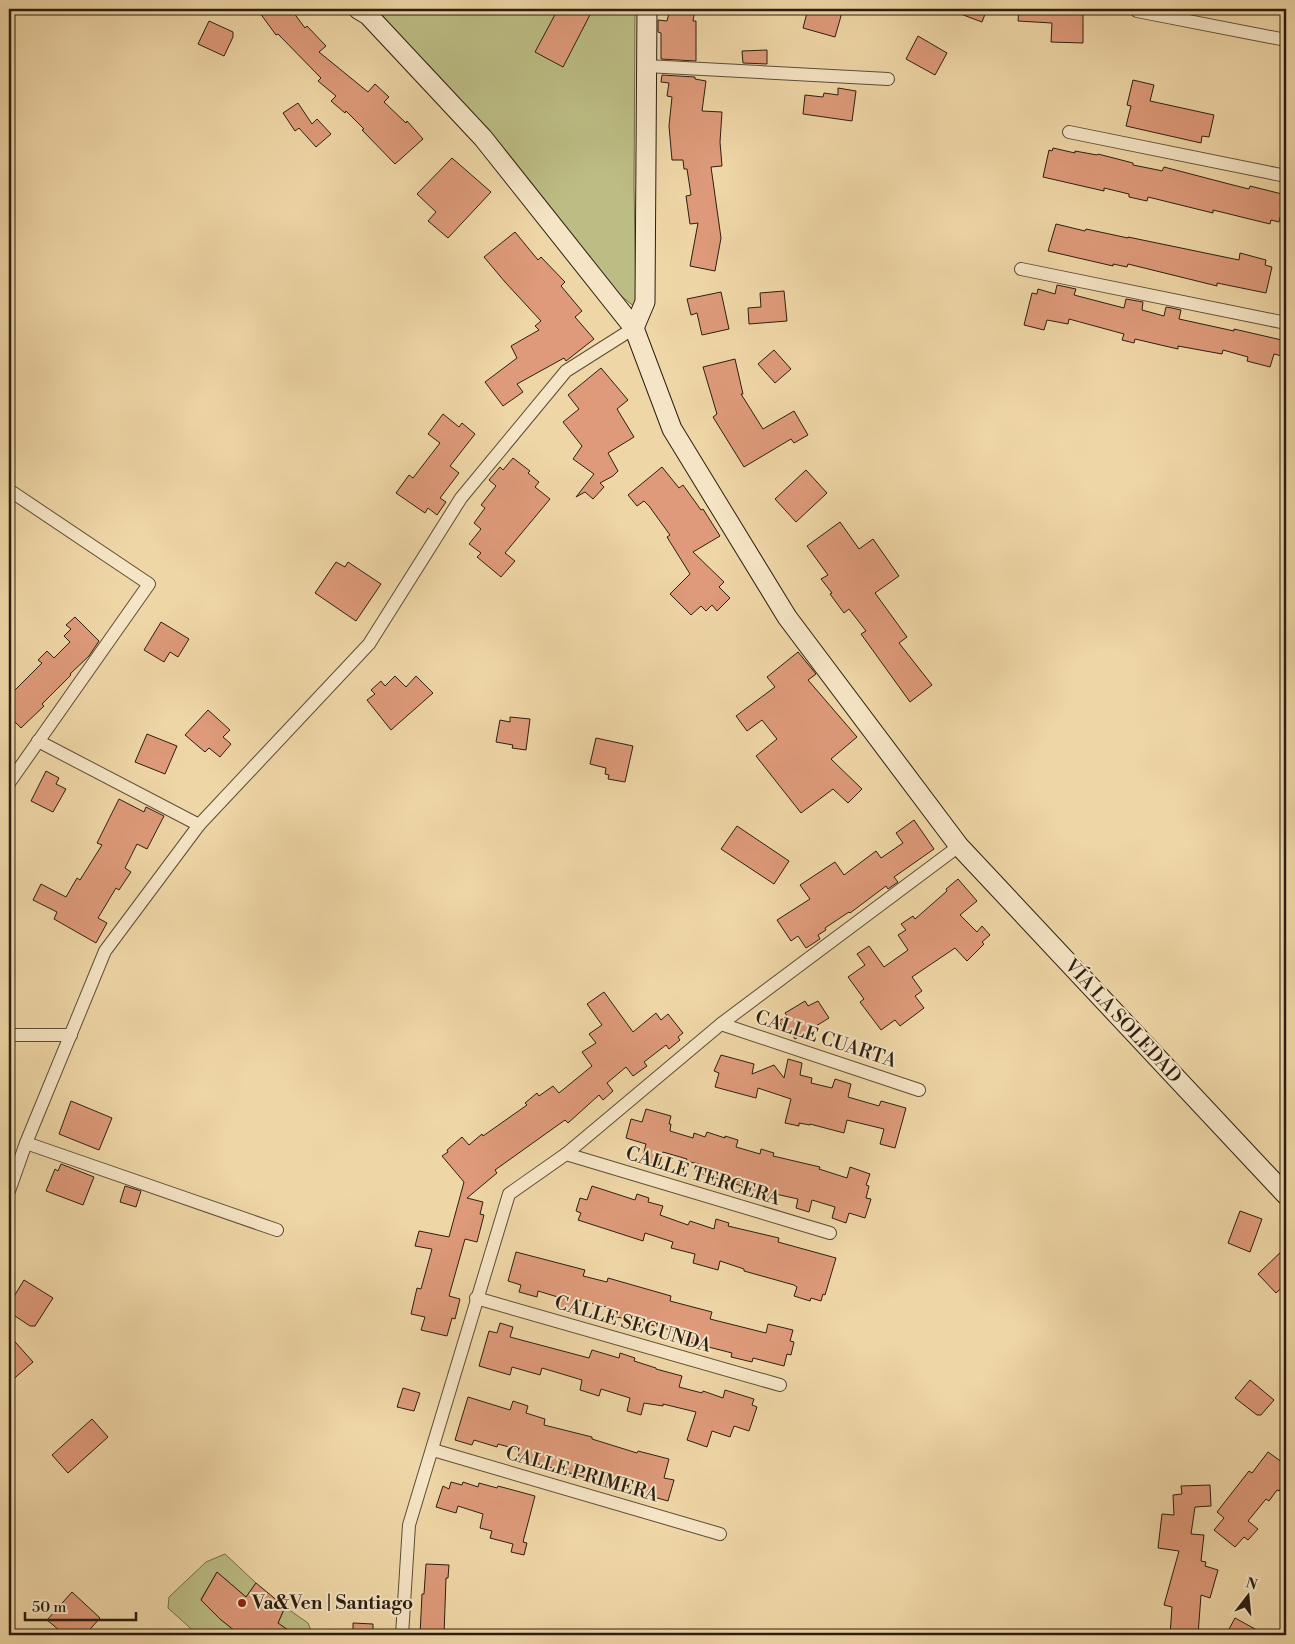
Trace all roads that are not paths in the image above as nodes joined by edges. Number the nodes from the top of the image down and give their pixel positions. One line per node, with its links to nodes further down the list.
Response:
1 (358, 9): 11 (street, VÍA LA SOLEDAD)
2 (647, 9): 5 (street)
3 (1137, 11): 4 (street)
4 (1286, 40)
5 (646, 66): 6 (street); 11 (street)
6 (888, 79)
7 (1068, 132): 8 (street)
8 (1286, 176)
9 (1022, 268): 10 (street)
10 (1286, 323)
11 (634, 328): 15 (street); 16 (street, VÍA LA SOLEDAD)
12 (9, 490): 13 (street)
13 (38, 741): 14 (street); 15 (street)
14 (9, 783)
15 (199, 825): 19 (street)
16 (959, 846): 17 (street); 24 (street, VÍA LA SOLEDAD)
17 (721, 1024): 20 (street, CALLE CUARTA); 22 (street)
18 (9, 1035): 19 (street)
19 (70, 1035): 21 (street)
20 (919, 1090)
21 (26, 1143): 23 (street); 25 (street)
22 (566, 1154): 26 (street, CALLE TERCERA); 27 (street)
23 (9, 1191)
24 (1286, 1195)
25 (277, 1230)
26 (830, 1233)
27 (476, 1298): 28 (street, CALLE SEGUNDA); 29 (street)
28 (780, 1385)
29 (433, 1450): 30 (street, CALLE PRIMERA); 31 (street)
30 (720, 1534)
31 (402, 1635)

